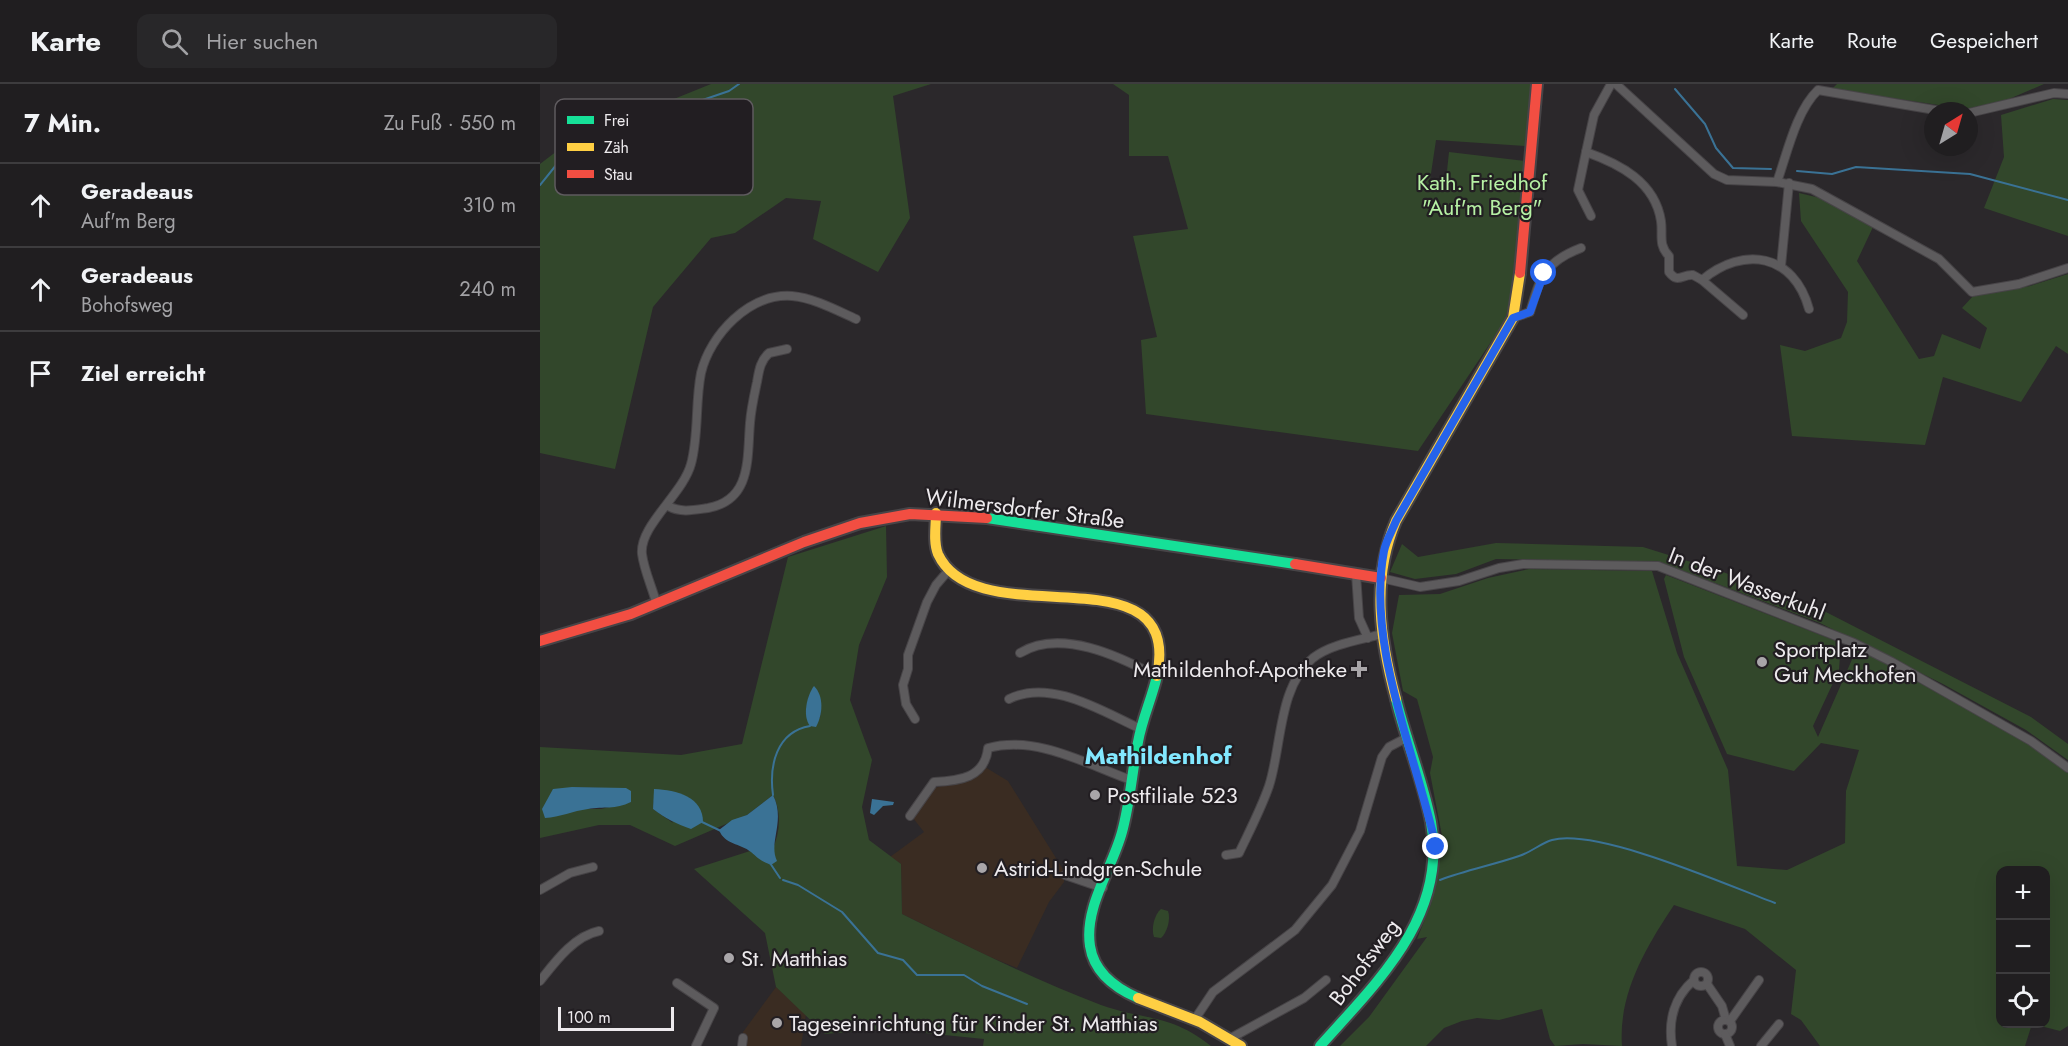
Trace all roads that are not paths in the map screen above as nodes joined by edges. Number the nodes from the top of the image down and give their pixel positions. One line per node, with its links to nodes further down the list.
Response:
1 (1537, 84): 17 (street)
2 (1611, 84): 7 (street)
3 (1616, 84): 8 (street)
4 (2068, 94): 6 (street)
5 (1924, 108): 8 (street)
6 (1978, 111)
7 (1586, 152): 10 (street); 14 (street)
8 (1777, 182): 9 (street)
9 (1789, 183): 12 (street); 13 (street)
10 (1591, 216)
11 (1581, 248): 17 (street)
12 (1782, 266): 14 (street); 15 (street)
13 (2068, 268)
14 (1702, 280): 16 (street)
15 (1809, 309)
16 (1743, 315)
17 (1513, 318): 24 (street, Bohofsweg)
18 (856, 319): 20 (street)
19 (787, 349): 20 (street)
20 (668, 506): 25 (street)
21 (936, 513): 22 (street); 23 (street, Wilmersdorfer Straße); 25 (street, Wilmersdorfer Straße)
22 (948, 571): 30 (street); 32 (street)
23 (1356, 574): 24 (street, Wilmersdorfer Straße); 27 (street)
24 (1382, 578): 26 (street, Bohofsweg); 35 (street, In der Wasserkuhl)
25 (656, 602): 28 (street, Wilmersdorfer Straße)
26 (1382, 634): 27 (street); 34 (street, Bohofsweg)
27 (1368, 638): 38 (street)
28 (540, 641)
29 (1020, 653): 30 (street)
30 (1156, 676): 33 (street)
31 (1009, 699): 33 (street)
32 (915, 719)
33 (1141, 729): 36 (street)
34 (1408, 737): 50 (street); 56 (street, Bohofsweg)
35 (2068, 768)
36 (1131, 780): 37 (street); 41 (street)
37 (910, 816)
38 (1226, 855)
39 (593, 867): 42 (street)
40 (1065, 875): 41 (street)
41 (1103, 888): 50 (street)
42 (540, 890)
43 (599, 931): 47 (street)
44 (1326, 980): 53 (street)
45 (1694, 980): 49 (street); 49 (street); 57 (street)
46 (1759, 980): 51 (street)
47 (540, 981)
48 (677, 983): 54 (street)
49 (1707, 984): 51 (street)
50 (1195, 1019): 53 (street)
51 (1728, 1020): 58 (street)
52 (1779, 1024): 59 (street)
53 (1231, 1038): 55 (street)
54 (696, 1046)
55 (1241, 1046)
56 (1320, 1046)
57 (1672, 1046)
58 (1730, 1046)
59 (1761, 1046)

